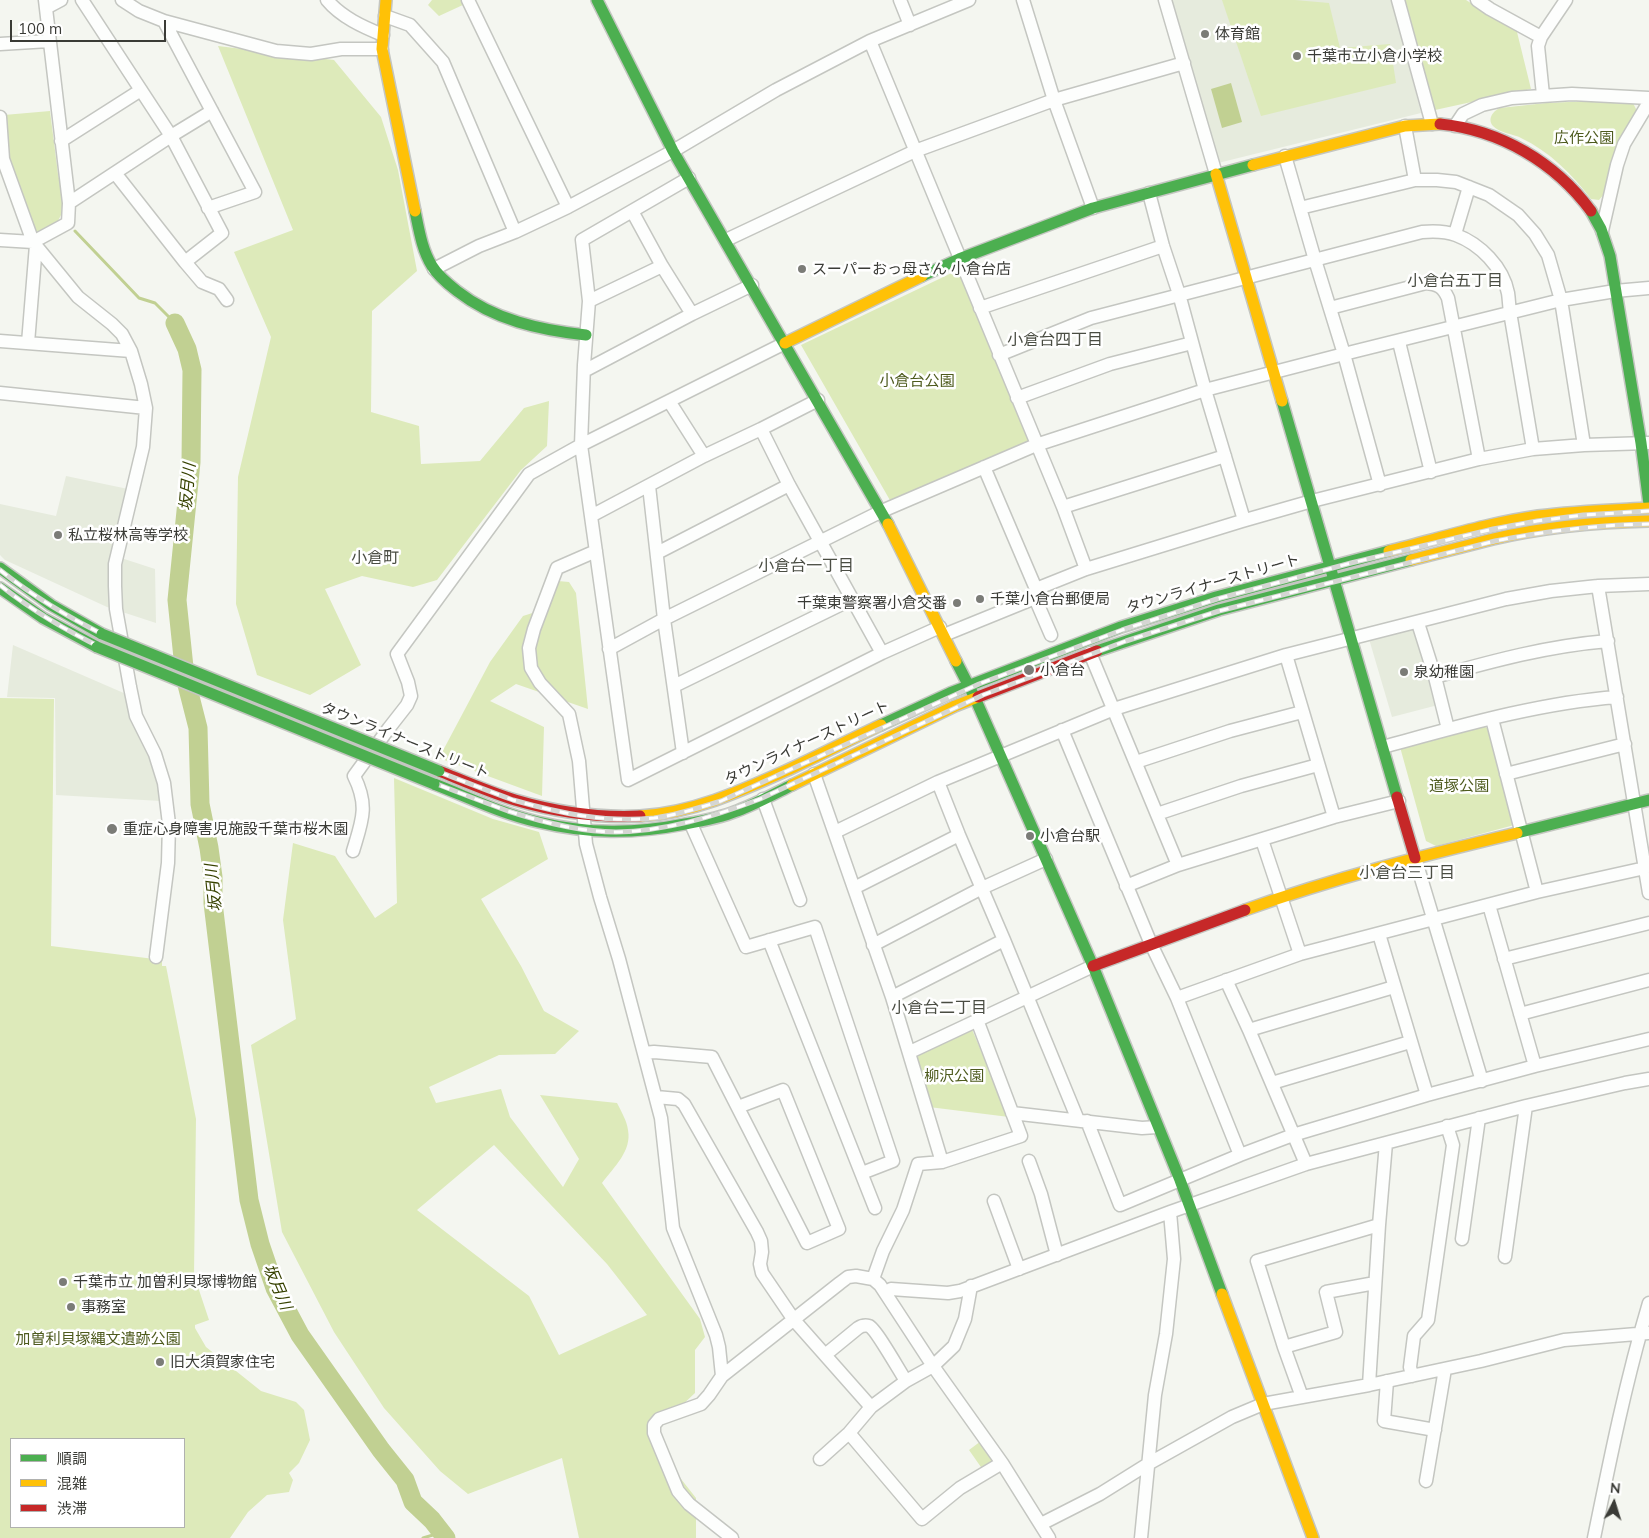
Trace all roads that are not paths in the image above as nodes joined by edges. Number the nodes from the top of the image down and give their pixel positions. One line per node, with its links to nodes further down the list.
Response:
1 (61, 0): 15 (street)
2 (82, 0): 28 (street)
3 (122, 0): 19 (street)
4 (327, 0): 21 (street)
5 (386, 0): 18 (street)
6 (468, 0): 50 (street)
7 (597, 0): 40 (street)
8 (900, 0): 20 (street)
9 (969, 0): 16 (street)
10 (1023, 0): 31 (street)
11 (1165, 0): 27 (street)
12 (1398, 0): 35 (street)
13 (1477, 0): 17 (street)
14 (1566, 0): 22 (street)
15 (46, 4): 23 (street)
16 (944, 5): 20 (street)
17 (1492, 5): 22 (street)
18 (385, 16): 21 (street); 56 (street)
19 (164, 21): 26 (street); 33 (street)
20 (910, 25): 24 (street)
21 (383, 35): 26 (street)
22 (1541, 38): 29 (street)
23 (49, 41): 25 (street); 39 (street)
24 (870, 41): 40 (street); 41 (street)
25 (0, 44)
26 (382, 49): 66 (street)
27 (1184, 63): 31 (street); 44 (street)
28 (141, 90): 38 (street); 39 (street)
29 (1543, 95): 30 (street); 37 (street)
30 (1649, 98)
31 (1054, 100): 41 (street); 52 (street)
32 (1649, 102): 55 (street)
33 (212, 111): 38 (street); 51 (street)
34 (0, 117): 60 (street)
35 (1432, 124): 36 (street); 37 (street)
36 (1405, 126): 42 (street); 46 (street)
37 (1455, 126): 55 (street)
38 (171, 136): 43 (street); 51 (street)
39 (61, 141): 49 (street)
40 (673, 151): 45 (street); 50 (street)
41 (915, 151): 59 (street); 62 (street)
42 (1285, 156): 44 (street); 53 (street)
43 (115, 173): 49 (street); 64 (street)
44 (1216, 174): 48 (street); 67 (street)
45 (688, 178): 54 (street); 59 (street)
46 (1415, 180): 47 (street); 53 (street)
47 (1470, 187): 57 (street); 74 (street)
48 (1149, 193): 52 (street); 61 (street)
49 (69, 203): 60 (street)
50 (568, 207): 56 (street)
51 (208, 208): 64 (street)
52 (1092, 208): 62 (street)
53 (1300, 208): 63 (street)
54 (632, 211): 65 (street); 73 (street)
55 (1602, 231): 70 (street)
56 (515, 232): 66 (street)
57 (1455, 234): 63 (street); 77 (street)
58 (0, 240): 60 (street)
59 (726, 240): 68 (street)
60 (35, 243): 84 (street); 86 (street)
61 (1163, 246): 71 (street); 75 (street)
62 (960, 259): 75 (street); 85 (street)
63 (1315, 260): 67 (street); 76 (street)
64 (186, 262): 72 (street)
65 (662, 266): 73 (street); 78 (street)
66 (434, 269): 80 (street)
67 (1246, 276): 71 (street); 90 (street)
68 (752, 285): 78 (street); 85 (street)
69 (1649, 288): 70 (street)
70 (1615, 291): 74 (street); 98 (street)
71 (1179, 294): 82 (street); 88 (street)
72 (227, 300)
73 (589, 300): 80 (street)
74 (1561, 300): 77 (street); 101 (street)
75 (980, 308): 88 (street)
76 (1330, 308): 79 (street); 87 (street)
77 (1510, 312): 79 (street); 102 (street)
78 (692, 314): 89 (street)
79 (1454, 326): 83 (street); 105 (street)
80 (586, 335): 89 (street)
81 (0, 341): 84 (street)
82 (1192, 342): 91 (street); 93 (street)
83 (1399, 342): 87 (street); 107 (street)
84 (28, 343): 86 (street)
85 (785, 343): 94 (street); 95 (street)
86 (131, 351): 96 (street)
87 (1344, 354): 90 (street); 109 (street)
88 (999, 355): 93 (street)
89 (584, 371): 100 (street)
90 (1275, 373): 91 (street); 111 (street)
91 (1205, 390): 99 (street); 104 (street)
92 (0, 393): 96 (street)
93 (1017, 398): 99 (street)
94 (818, 400): 97 (street); 114 (street)
95 (669, 401): 100 (street); 103 (street)
96 (146, 408): 193 (street)
97 (761, 430): 103 (street); 108 (street)
98 (1645, 443): 101 (street); 112 (street)
99 (1036, 444): 106 (street); 113 (street)
100 (581, 445): 115 (street); 172 (street)
101 (1584, 445): 102 (street)
102 (1533, 449): 105 (street)
103 (704, 456): 110 (street)
104 (1225, 456): 113 (street); 116 (street)
105 (1479, 460): 107 (street)
106 (984, 467): 114 (street); 128 (street)
107 (1431, 472): 109 (street)
108 (789, 485): 118 (street); 120 (street)
109 (1380, 485): 111 (street)
110 (649, 486): 115 (street); 120 (street)
111 (1312, 501): 116 (street); 121 (street)
112 (1649, 506): 121 (street, タウンライナーストリート)
113 (1063, 507): 123 (street)
114 (882, 511): 118 (street); 132 (street)
115 (591, 516): 119 (street)
116 (1244, 520): 123 (street)
117 (1649, 521): 124 (street, タウンライナーストリート)
118 (821, 542): 129 (street); 130 (street)
119 (596, 550): 136 (street); 164 (street)
120 (657, 553): 130 (street)
121 (1330, 566): 124 (street); 142 (street, タウンライナーストリート)
122 (0, 568): 164 (street, タウンライナーストリート, bridge)
123 (1086, 569): 128 (street)
124 (1334, 580): 134 (street); 137 (street, タウンライナーストリート)
125 (1649, 584): 126 (street)
126 (1598, 586): 131 (street); 135 (street)
127 (0, 588): 167 (street, タウンライナーストリート, bridge)
128 (1036, 593): 132 (street); 133 (street)
129 (852, 599): 138 (street); 141 (street)
130 (664, 620): 136 (street); 141 (street)
131 (1418, 623): 134 (street); 140 (street)
132 (942, 631): 138 (street); 142 (street)
133 (1051, 635)
134 (1351, 638): 139 (street); 151 (street)
135 (1608, 641): 140 (street); 143 (street)
136 (610, 648): 152 (street)
137 (1090, 653): 144 (street, タウンライナーストリート); 145 (street)
138 (882, 654): 152 (street)
139 (1286, 655): 145 (street); 146 (street)
140 (1435, 677): 148 (street)
141 (674, 686): 152 (street)
142 (969, 686): 144 (street); 164 (street, タウンライナーストリート)
143 (1617, 696): 147 (street); 150 (street)
144 (975, 698): 153 (street); 156 (street, タウンライナーストリート)
145 (1114, 709): 149 (street); 154 (street)
146 (1302, 712): 154 (street); 155 (street)
147 (1492, 719): 148 (street); 157 (street)
148 (1448, 729): 151 (street)
149 (1062, 730): 153 (street); 177 (street)
150 (1625, 744): 157 (street); 162 (street)
151 (1383, 747): 161 (street)
152 (683, 753)
153 (1000, 755): 158 (street); 173 (street)
154 (1136, 762): 163 (street)
155 (1318, 766): 163 (street); 165 (street)
156 (814, 774): 159 (street, タウンライナーストリート); 168 (street)
157 (1506, 774): 169 (street)
158 (938, 782): 168 (street); 170 (street)
159 (763, 799): 166 (street, タウンライナーストリート); 183 (street)
160 (1649, 800): 162 (street)
161 (1399, 801): 165 (street); 174 (street)
162 (1635, 804): 169 (street); 176 (street)
163 (1157, 814): 175 (street)
164 (583, 815): 167 (street)
165 (1334, 817): 171 (street)
166 (691, 824): 167 (street, タウンライナーストリート); 188 (street)
167 (584, 831): 208 (street)
168 (835, 832): 178 (street)
169 (1521, 833): 174 (street); 180 (street)
170 (959, 836): 178 (street); 179 (street)
171 (1262, 840): 175 (street); 182 (street)
172 (353, 851)
173 (1046, 858): 179 (street); 195 (street)
174 (1415, 858): 182 (street); 185 (street)
175 (1178, 865): 177 (street)
176 (1645, 868): 180 (street); 181 (street)
177 (1126, 886): 190 (street)
178 (854, 888): 191 (street)
179 (982, 888): 189 (street); 191 (street)
180 (1537, 892): 184 (street)
181 (1649, 893)
182 (1282, 898): 190 (street); 192 (street)
183 (800, 900)
184 (1489, 905): 185 (street); 194 (street)
185 (1433, 919): 187 (street); 211 (street)
186 (1649, 923): 194 (street)
187 (1379, 934): 192 (street); 198 (street)
188 (769, 940): 228 (street); 228 (street)
189 (1004, 940): 199 (street); 200 (street)
190 (1151, 944): 195 (street); 201 (street)
191 (873, 945): 199 (street)
192 (1300, 954): 196 (street)
193 (156, 956)
194 (1504, 959): 202 (street)
195 (1093, 966): 200 (street); 221 (street)
196 (1226, 980): 201 (street); 204 (street)
197 (1649, 980): 202 (street)
198 (1394, 987): 204 (street); 206 (street)
199 (892, 996): 207 (street)
200 (1028, 996): 203 (street); 219 (street)
201 (1177, 998): 224 (street)
202 (1520, 1014): 209 (street)
203 (977, 1020): 207 (street); 217 (street)
204 (1250, 1030): 212 (street)
205 (1649, 1039): 209 (street)
206 (1410, 1042): 212 (street); 213 (street)
207 (910, 1052): 226 (street)
208 (644, 1053): 214 (street); 216 (street)
209 (1535, 1066): 211 (street)
210 (1649, 1080): 215 (street)
211 (1482, 1081): 213 (street)
212 (1272, 1083): 222 (street)
213 (1426, 1095): 222 (street)
214 (656, 1097): 244 (street); 250 (street)
215 (1526, 1106): 218 (street); 237 (street)
216 (738, 1108): 216 (street)
217 (1012, 1113): 219 (street); 226 (street)
218 (1479, 1118): 220 (street); 235 (street)
219 (1083, 1121): 221 (street); 229 (street)
220 (1447, 1126): 223 (street); 251 (street)
221 (1157, 1127): 229 (street)
222 (1293, 1135): 224 (street); 227 (street)
223 (1386, 1142): 227 (street); 234 (street)
224 (1240, 1155): 229 (street)
225 (1029, 1161): 236 (street)
226 (942, 1162): 239 (street)
227 (1306, 1164): 231 (street)
228 (862, 1173): 232 (street)
229 (1180, 1180): 231 (street)
230 (994, 1200): 238 (street)
231 (1189, 1205): 233 (street); 256 (street)
232 (876, 1208)
233 (1170, 1212): 236 (street); 262 (street)
234 (1379, 1225): 240 (street); 246 (street)
235 (1462, 1239)
236 (1057, 1255): 238 (street)
237 (1505, 1258)
238 (1019, 1269): 241 (street)
239 (873, 1279): 242 (street); 244 (street)
240 (1375, 1283): 246 (street); 254 (street)
241 (971, 1286): 242 (street); 248 (street)
242 (885, 1292): 248 (street)
243 (1649, 1303): 245 (street)
244 (794, 1320): 247 (street); 250 (street)
245 (1644, 1333): 249 (street); 269 (street)
246 (1284, 1347): 255 (street)
247 (825, 1355): 252 (street); 257 (street)
248 (934, 1366): 252 (street); 261 (street)
249 (1445, 1369): 251 (street); 258 (street)
250 (722, 1376): 265 (street)
251 (1412, 1376): 253 (street)
252 (906, 1381): 257 (street)
253 (1387, 1381): 254 (street); 258 (street)
254 (1369, 1385): 255 (street)
255 (1302, 1397): 256 (street)
256 (1263, 1404): 262 (street); 268 (street)
257 (871, 1407): 259 (street)
258 (1435, 1430): 263 (street)
259 (849, 1433): 260 (street); 261 (street)
260 (820, 1459)
261 (1002, 1463): 264 (street)
262 (1148, 1464): 264 (street); 267 (street)
263 (1426, 1482)
264 (1041, 1524): 266 (street)
265 (732, 1538)
266 (1050, 1538)
267 (1141, 1538)
268 (1312, 1538)
269 (1594, 1538)

